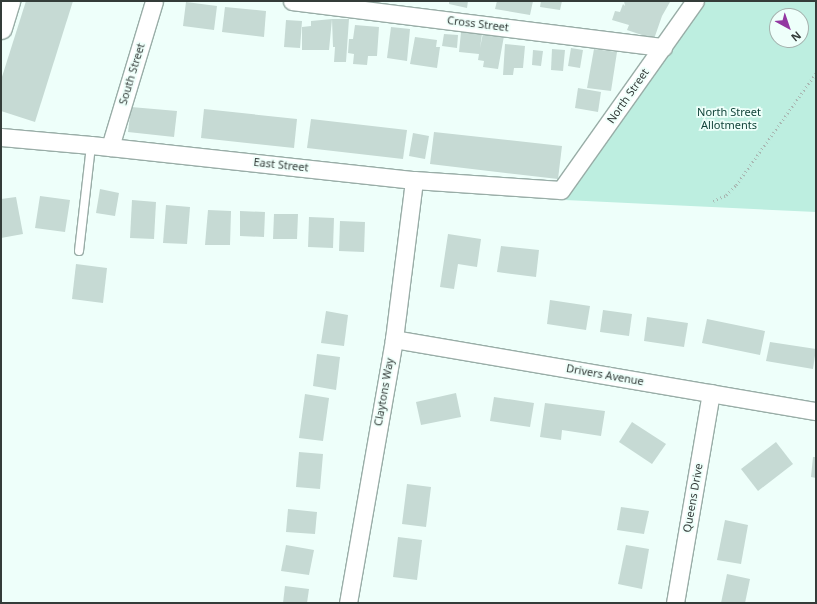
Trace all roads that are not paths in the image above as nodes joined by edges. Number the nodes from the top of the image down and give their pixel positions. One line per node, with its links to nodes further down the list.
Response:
1 (9, 1): 5 (main road)
2 (154, 1): 9 (street, South Street)
3 (292, 1): 6 (street, Cross Street)
4 (695, 1): 6 (street, North Street)
5 (1, 28)
6 (663, 47): 11 (street, North Street)
7 (1, 137): 8 (street, East Street)
8 (90, 144): 9 (street, East Street); 12 (lane)
9 (110, 147): 10 (street, East Street)
10 (414, 180): 11 (street, East Street); 13 (street, Claytons Way)
11 (561, 190)
12 (79, 251)
13 (394, 339): 14 (street, Drivers Avenue); 16 (street, Claytons Way)
14 (711, 393): 15 (street, Drivers Avenue); 17 (street, Queens Drive)
15 (816, 411)
16 (348, 603)
17 (675, 603)

